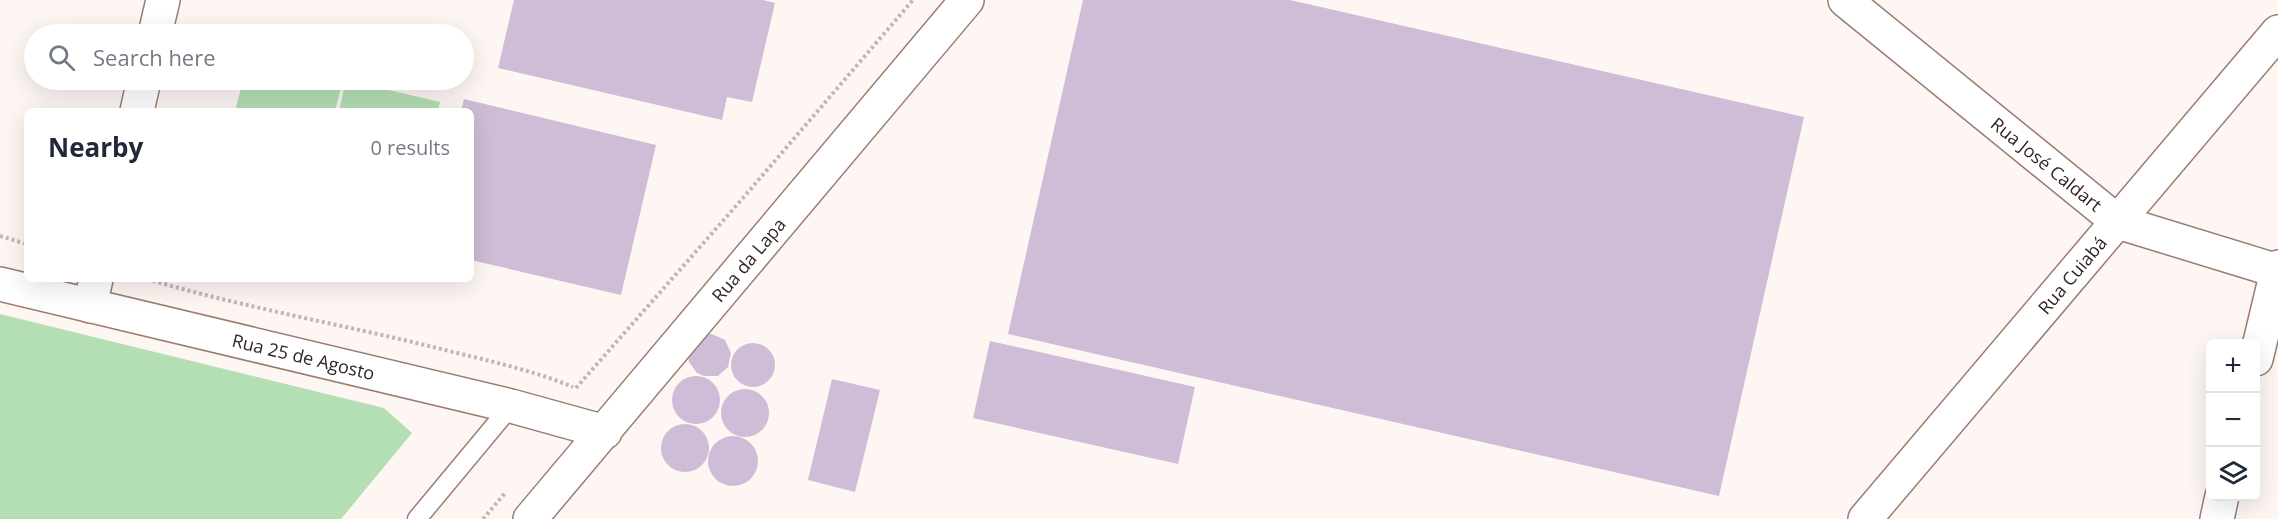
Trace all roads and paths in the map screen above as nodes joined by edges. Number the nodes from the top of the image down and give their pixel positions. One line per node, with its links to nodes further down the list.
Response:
1 (163, 0): 5 (street)
2 (913, 0): 16 (path)
3 (967, 0): 18 (street, Rua da Lapa)
4 (1864, 6): 9 (street, Rua José Caldart)
5 (157, 24)
6 (2278, 32): 9 (street, Rua Cuiabá)
7 (142, 90): 8 (street)
8 (138, 108)
9 (2118, 222): 12 (street, Rua José Caldart); 22 (street, Rua Cuiabá)
10 (0, 236): 11 (path)
11 (24, 243)
12 (2278, 269): 15 (street)
13 (0, 284): 14 (street, Rua 25 de Agosto)
14 (93, 292): 17 (street, Rua 25 de Agosto)
15 (2260, 343)
16 (576, 388)
17 (511, 406): 18 (street, Rua 25 de Agosto); 20 (lane)
18 (605, 432): 21 (street, Rua da Lapa)
19 (2221, 501): 23 (street)
20 (417, 519)
21 (530, 519)
22 (1865, 519)
23 (2217, 519)

